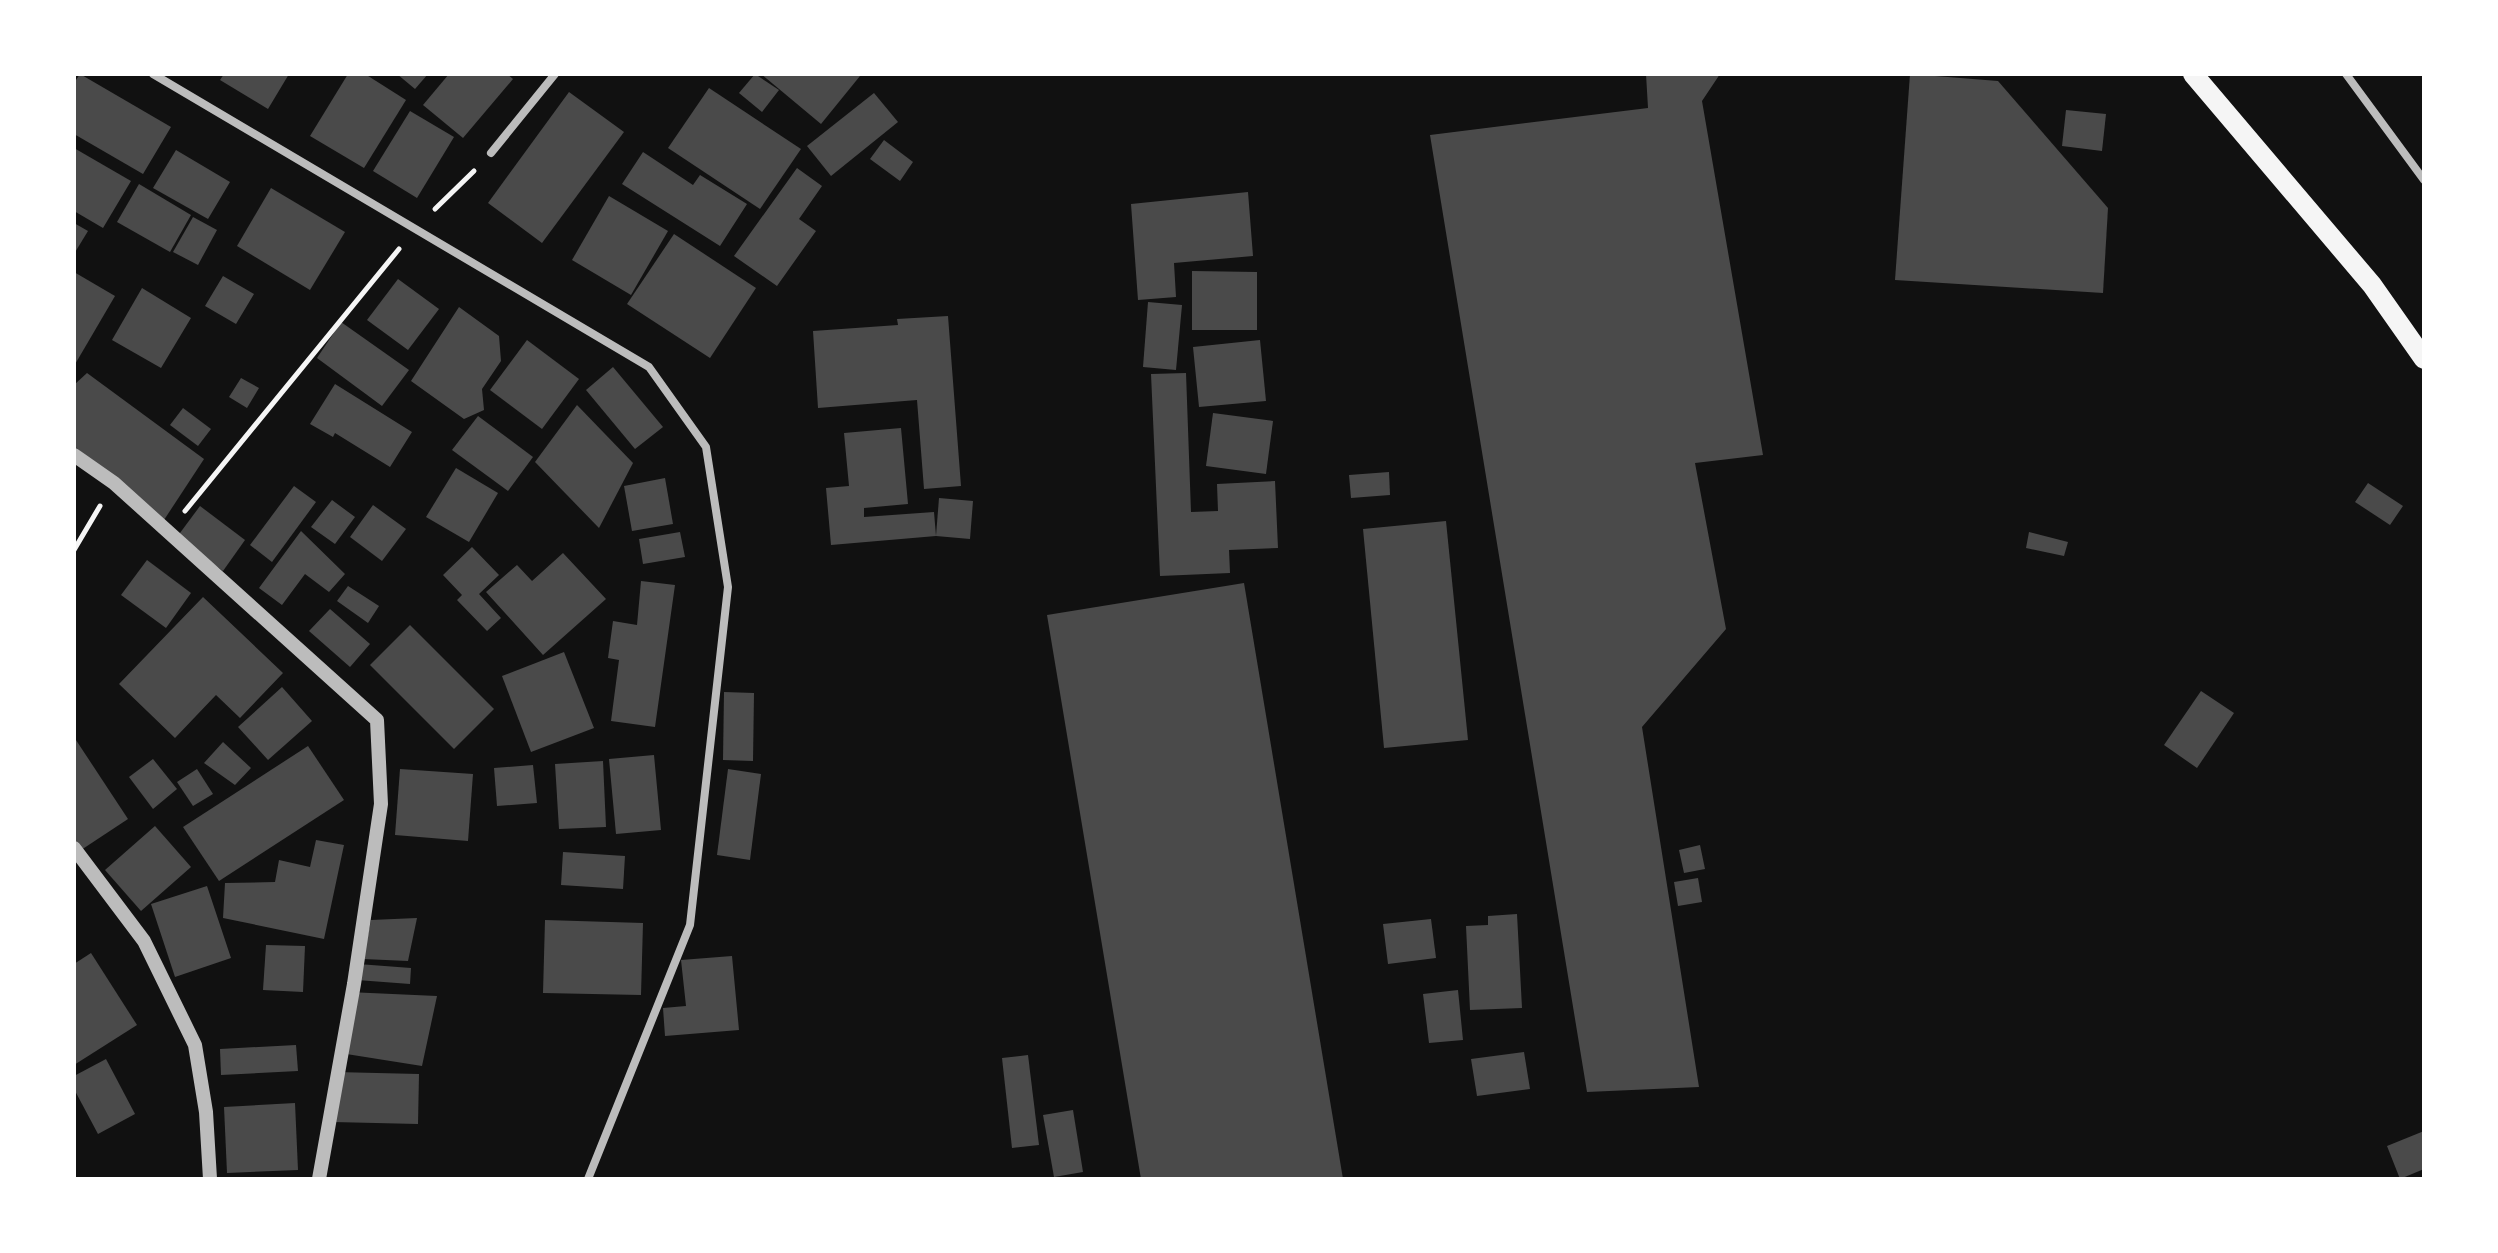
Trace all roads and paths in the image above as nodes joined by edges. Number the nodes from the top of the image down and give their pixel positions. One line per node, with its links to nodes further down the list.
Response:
1 (153, 74): 7 (street)
2 (555, 74): 5 (street)
3 (2193, 74): 8 (main road)
4 (2346, 74): 6 (street)
5 (491, 153): 7 (path)
6 (2424, 180)
7 (417, 228): 11 (path); 16 (street)
8 (2424, 359)
9 (74, 455): 10 (street)
10 (114, 483): 11 (street); 12 (path)
11 (166, 534): 15 (street)
12 (74, 550)
13 (74, 848): 14 (street)
14 (210, 1179)
15 (319, 1179)
16 (588, 1179)

